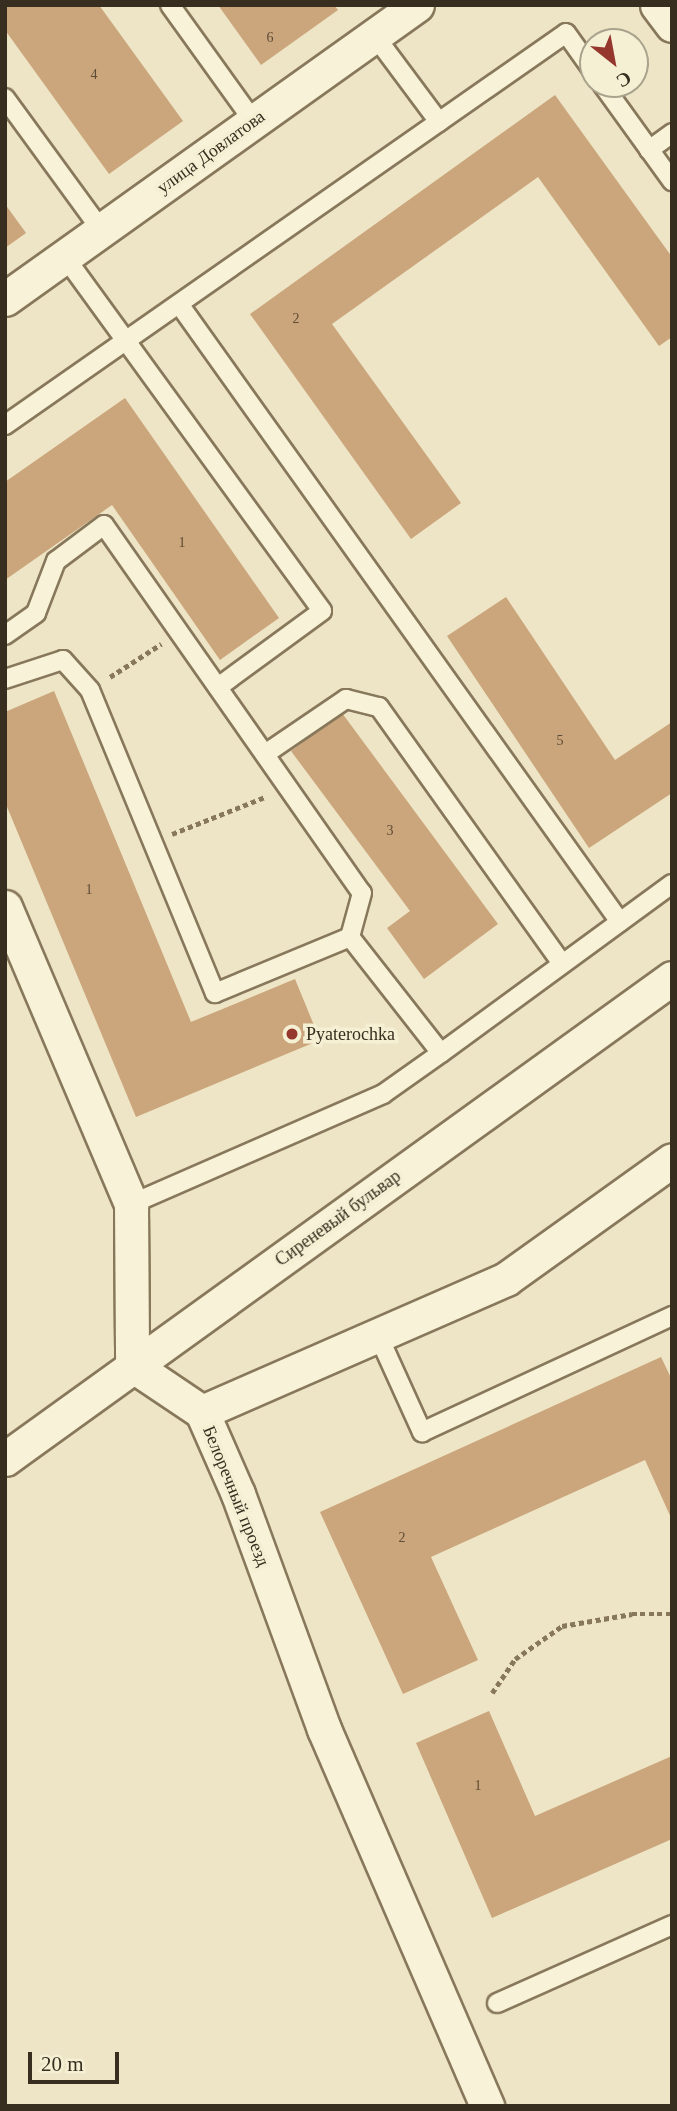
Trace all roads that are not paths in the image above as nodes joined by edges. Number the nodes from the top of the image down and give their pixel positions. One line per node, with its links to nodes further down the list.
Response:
1 (170, 5): 9 (lane)
2 (657, 5): 4 (street)
3 (411, 7): 5 (street, улица Довлатова)
4 (672, 25)
5 (375, 36): 9 (street, улица Довлатова); 10 (lane)
6 (579, 51): 10 (lane)
7 (5, 98): 14 (lane)
8 (612, 98): 12 (lane)
9 (254, 122): 14 (street, улица Довлатова)
10 (439, 122): 17 (lane)
11 (672, 133): 12 (lane)
12 (649, 150): 13 (lane)
13 (672, 181)
14 (102, 231): 15 (street, улица Довлатова)
15 (65, 257): 16 (street, улица Довлатова); 18 (lane)
16 (5, 299)
17 (179, 304): 18 (lane); 26 (lane)
18 (126, 341): 19 (lane); 22 (lane)
19 (5, 425)
20 (5, 635): 22 (lane)
21 (5, 679): 27 (lane)
22 (218, 687): 23 (lane)
23 (265, 754): 27 (lane); 28 (lane)
24 (672, 884): 26 (lane)
25 (5, 907): 32 (street)
26 (620, 922): 28 (lane)
27 (350, 937): 30 (lane)
28 (562, 964): 30 (lane)
29 (672, 978): 35 (street, Сиреневый бульвар)
30 (441, 1053): 32 (lane)
31 (672, 1160): 34 (street)
32 (131, 1204): 35 (street)
33 (672, 1316): 34 (lane)
34 (377, 1335): 36 (street)
35 (132, 1365): 36 (street, Белоречный проезд); 37 (street, Сиреневый бульвар)
36 (202, 1412): 40 (street, Белоречный проезд)
37 (5, 1459)
38 (672, 1925): 39 (lane)
39 (497, 2003)
40 (487, 2106)

